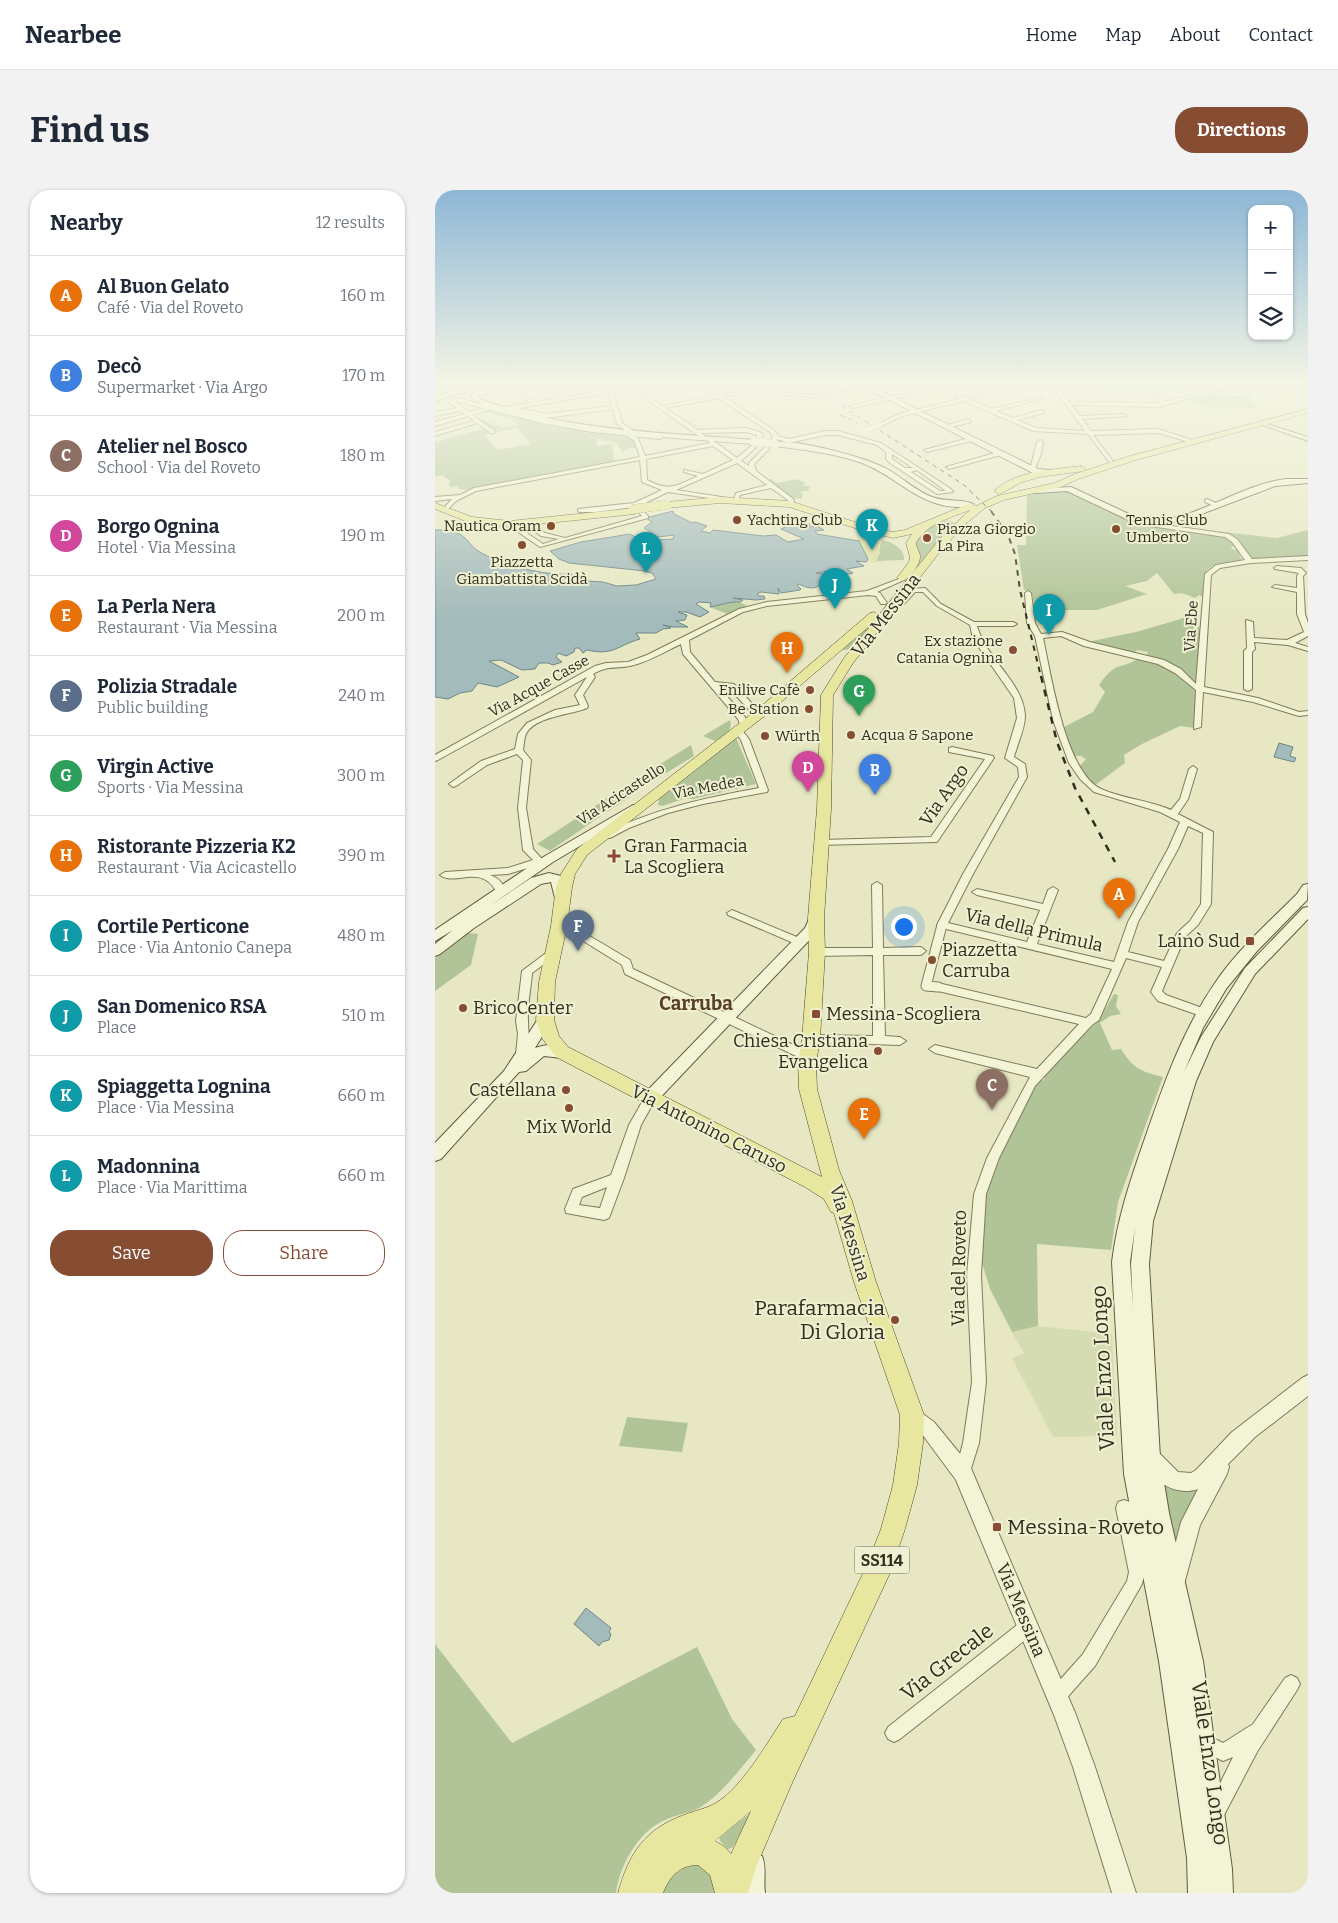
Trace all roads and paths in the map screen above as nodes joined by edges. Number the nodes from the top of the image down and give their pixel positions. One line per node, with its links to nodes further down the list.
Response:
1 (626, 460): 30 (street)
2 (643, 460): 29 (street)
3 (737, 460): 14 (street)
4 (742, 460): 14 (street)
5 (755, 460): 15 (street)
6 (861, 460): 42 (main road)
7 (891, 460): 19 (street)
8 (905, 460): 17 (street)
9 (974, 460): 16 (street)
10 (1016, 460): 18 (main road)
11 (1035, 460): 18 (street)
12 (1133, 460): 25 (main road)
13 (1109, 461): 21 (main road)
14 (740, 463): 15 (street); 22 (street); 24 (street)
15 (751, 464): 22 (street)
16 (949, 467)
17 (917, 468): 19 (street); 19 (street)
18 (1032, 469): 23 (main road); 26 (main road)
19 (905, 470)
20 (686, 471): 24 (street)
21 (1067, 471): 23 (main road); 25 (main road)
22 (753, 472): 28 (street)
23 (1050, 472): 26 (main road)
24 (703, 476): 29 (street)
25 (1079, 476): 31 (main road); 35 (main road)
26 (1017, 481): 34 (main road)
27 (1308, 481): 43 (main road)
28 (772, 486): 38 (street); 41 (street)
29 (671, 490): 38 (street); 47 (street)
30 (469, 492): 39 (street); 46 (street)
31 (1024, 492): 35 (main road); 37 (main road)
32 (645, 495): 33 (street)
33 (637, 496)
34 (988, 497): 37 (main road); 42 (main road)
35 (1087, 497): 52 (main road)
36 (629, 498): 47 (street)
37 (1001, 498): 64 (main road, Via Messina)
38 (732, 500): 41 (main road); 45 (main road)
39 (435, 501): 46 (main road)
40 (1207, 501): 43 (street)
41 (785, 503): 45 (main road); 51 (main road); 58 (main road, Via Messina)
42 (972, 503): 51 (main road)
43 (1216, 505): 52 (main road)
44 (435, 506): 50 (main road)
45 (668, 506): 47 (main road, bridge)
46 (447, 508): 47 (main road)
47 (634, 508): 48 (street); 49 (main road); 53 (street)
48 (580, 510)
49 (535, 523): 50 (main road); 53 (street)
50 (510, 524): 53 (street)
51 (928, 525): 58 (main road)
52 (1152, 525): 55 (street)
53 (566, 538)
54 (1308, 558): 56 (street)
55 (1251, 561): 56 (street, Via Ebe); 81 (street, Via Ebe)
56 (1277, 563): 57 (street); 61 (street)
57 (1308, 564)
58 (910, 567): 59 (main road, Via Messina)
59 (901, 580): 62 (street, Via Acque Casse); 64 (main road, Via Messina)
60 (1275, 587): 61 (street)
61 (1300, 590): 73 (street)
62 (868, 593): 64 (street); 71 (street, Via Acque Casse)
63 (1028, 593): 70 (street)
64 (889, 603): 66 (street); 68 (main road, Via Messina); 74 (main road, Via Messina)
65 (1249, 622): 69 (street)
66 (973, 624): 67 (street); 90 (street)
67 (1013, 624)
68 (876, 626): 74 (main road); 78 (main road, Via Messina)
69 (1250, 631): 72 (street); 73 (street)
70 (1039, 636): 81 (street); 94 (street)
71 (686, 637): 76 (street, Via Acque Casse); 79 (street)
72 (1251, 640): 73 (street); 80 (street)
73 (1288, 643): 75 (street)
74 (838, 647): 77 (main road, Via Acicastello)
75 (1308, 649)
76 (588, 674): 86 (street); 88 (street, Via Acque Casse)
77 (806, 674): 78 (main road); 82 (main road, Via Acicastello)
78 (835, 681): 96 (main road, Via Messina)
79 (713, 684): 82 (street); 85 (street)
80 (1248, 688)
81 (1200, 689): 83 (street); 84 (street, Via Ebe)
82 (763, 711): 85 (main road, Via Acicastello)
83 (1308, 713)
84 (1197, 727)
85 (741, 728): 93 (main road, Via Acicastello); 93 (street, Via Medea)
86 (519, 750): 92 (street); 97 (street)
87 (952, 750): 89 (street, Via Argo)
88 (435, 758)
89 (990, 758): 90 (street); 96 (street, Via Argo)
90 (1009, 758): 109 (street)
91 (1193, 769): 94 (street)
92 (453, 784)
93 (649, 806): 97 (main road, Via Acicastello); 104 (main road)
94 (1173, 814): 95 (street)
95 (1185, 821): 120 (street, Via del Roveto); 121 (street)
96 (821, 843): 108 (main road, Via Messina)
97 (544, 860): 98 (street); 102 (main road, Via Acicastello)
98 (440, 875): 102 (street)
99 (877, 885): 116 (street)
100 (1308, 888): 124 (main road, Viale Enzo Longo)
101 (1053, 890): 105 (street)
102 (500, 891): 111 (main road, Via Acicastello)
103 (977, 892): 105 (street)
104 (561, 901): 110 (main road); 115 (main road)
105 (1046, 908): 113 (street)
106 (1308, 911): 145 (main road, Viale Enzo Longo)
107 (732, 913): 112 (street)
108 (816, 918): 112 (main road); 118 (main road, Via Messina)
109 (942, 925): 113 (street, Via della Primula); 119 (street)
110 (559, 926): 114 (main road); 125 (street)
111 (435, 936)
112 (800, 942): 125 (main road)
113 (1031, 946): 122 (street, Via della Primula)
114 (554, 950): 126 (main road); 133 (street)
115 (435, 951)
116 (878, 951): 117 (street); 118 (street); 128 (street)
117 (921, 951): 119 (street)
118 (817, 952): 132 (main road, Via Messina)
119 (933, 952): 123 (street)
120 (1123, 954): 121 (street); 122 (street, Via del Roveto)
121 (1167, 965): 124 (street)
122 (1118, 967): 127 (street, Via del Roveto)
123 (938, 987): 127 (street)
124 (1204, 1013): 162 (main road, Viale Enzo Longo)
125 (727, 1018): 132 (street); 136 (main road)
126 (545, 1020): 131 (main road); 133 (main road)
127 (1088, 1022): 134 (street, Via del Roveto)
128 (879, 1040): 129 (street); 132 (street)
129 (900, 1041)
130 (935, 1049): 134 (street)
131 (563, 1052): 135 (main road); 136 (main road, Via Antonino Caruso)
132 (806, 1052): 138 (main road, Via Messina)
133 (522, 1054): 135 (main road)
134 (1037, 1074): 146 (street, Via del Roveto)
135 (509, 1075): 137 (main road)
136 (650, 1098): 139 (street); 140 (main road, Via Antonino Caruso)
137 (435, 1154)
138 (829, 1170): 140 (main road); 141 (main road, Via Messina)
139 (618, 1178): 139 (street)
140 (812, 1181): 141 (main road, Via Antonino Caruso)
141 (845, 1217): 143 (main road, Via Messina)
142 (1308, 1384): 144 (street)
143 (911, 1415): 146 (street, Via Messina); 150 (main road, SS114)
144 (1231, 1446): 145 (street); 148 (street)
145 (1150, 1458): 148 (main road, Viale Enzo Longo)
146 (963, 1473): 149 (street, Via Messina)
147 (1125, 1508): 152 (street)
148 (1174, 1589): 155 (main road, Viale Enzo Longo)
149 (1028, 1627): 152 (street, Via Messina); 154 (street, Via Grecale)
150 (832, 1670): 156 (main road); 159 (main road)
151 (1291, 1684): 153 (street)
152 (1057, 1696): 161 (street, Via Messina)
153 (1259, 1729): 155 (street); 157 (street)
154 (894, 1733)
155 (1201, 1741): 157 (main road, Viale Enzo Longo)
156 (731, 1810): 158 (main road); 160 (main road)
157 (1212, 1818): 163 (main road, Viale Enzo Longo)
158 (675, 1854): 159 (main road); 160 (main road)
159 (735, 1889)
160 (644, 1893)
161 (1124, 1893)
162 (1201, 1893)
163 (1220, 1893)

